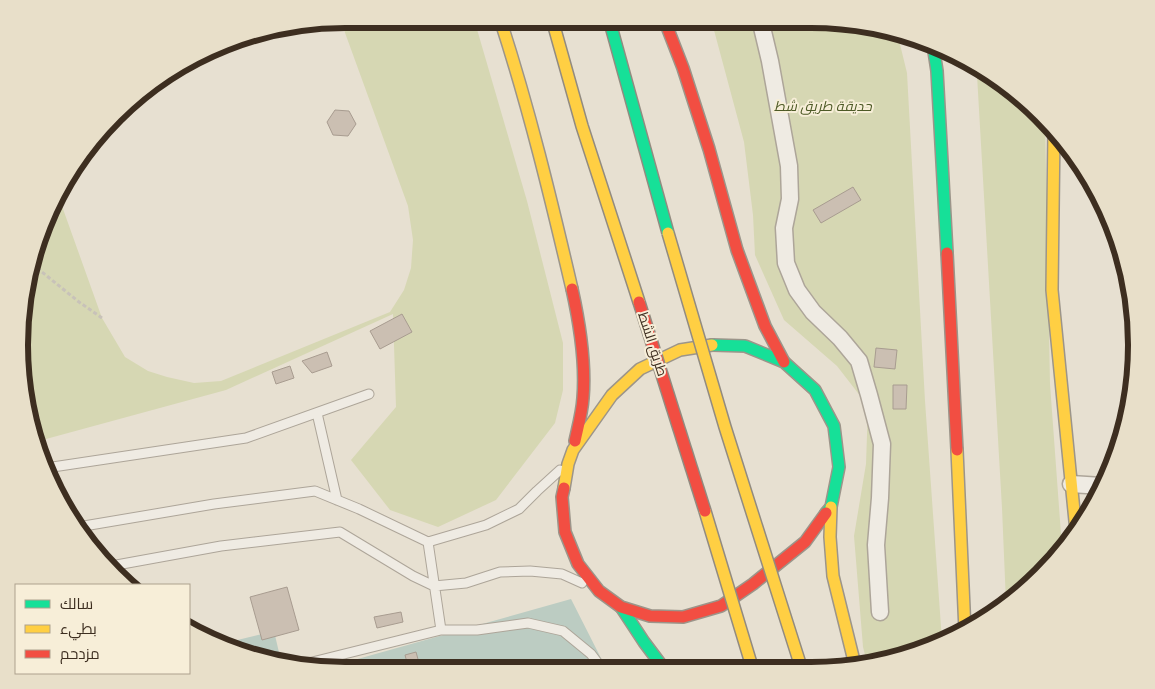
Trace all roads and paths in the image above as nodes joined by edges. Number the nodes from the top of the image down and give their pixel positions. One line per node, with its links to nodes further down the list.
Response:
1 (503, 28): 13 (main road)
2 (555, 28): 34 (main road, طريق الشط, bridge)
3 (611, 28): 35 (main road, bridge)
4 (667, 28): 10 (main road)
5 (762, 28): 27 (street)
6 (934, 53): 28 (main road)
7 (1054, 141): 16 (main road)
8 (37, 268): 9 (path)
9 (102, 318)
10 (784, 362): 13 (main road); 19 (main road)
11 (369, 394): 12 (lane)
12 (317, 413): 15 (lane); 18 (lane)
13 (574, 450): 14 (main road)
14 (568, 464): 22 (lane); 25 (main road)
15 (52, 467)
16 (1071, 484): 17 (street); 20 (main road)
17 (1095, 486)
18 (337, 500): 21 (lane); 22 (lane)
19 (831, 507): 26 (main road); 30 (main road)
20 (1075, 520)
21 (85, 526)
22 (428, 542): 24 (lane)
23 (116, 565): 24 (lane)
24 (434, 586): 25 (lane); 29 (lane)
25 (599, 591): 26 (main road)
26 (621, 607): 33 (main road)
27 (880, 612)
28 (965, 621)
29 (441, 630): 31 (lane); 32 (lane)
30 (853, 659)
31 (318, 660)
32 (597, 662)
33 (659, 662)
34 (752, 662)
35 (799, 662)

